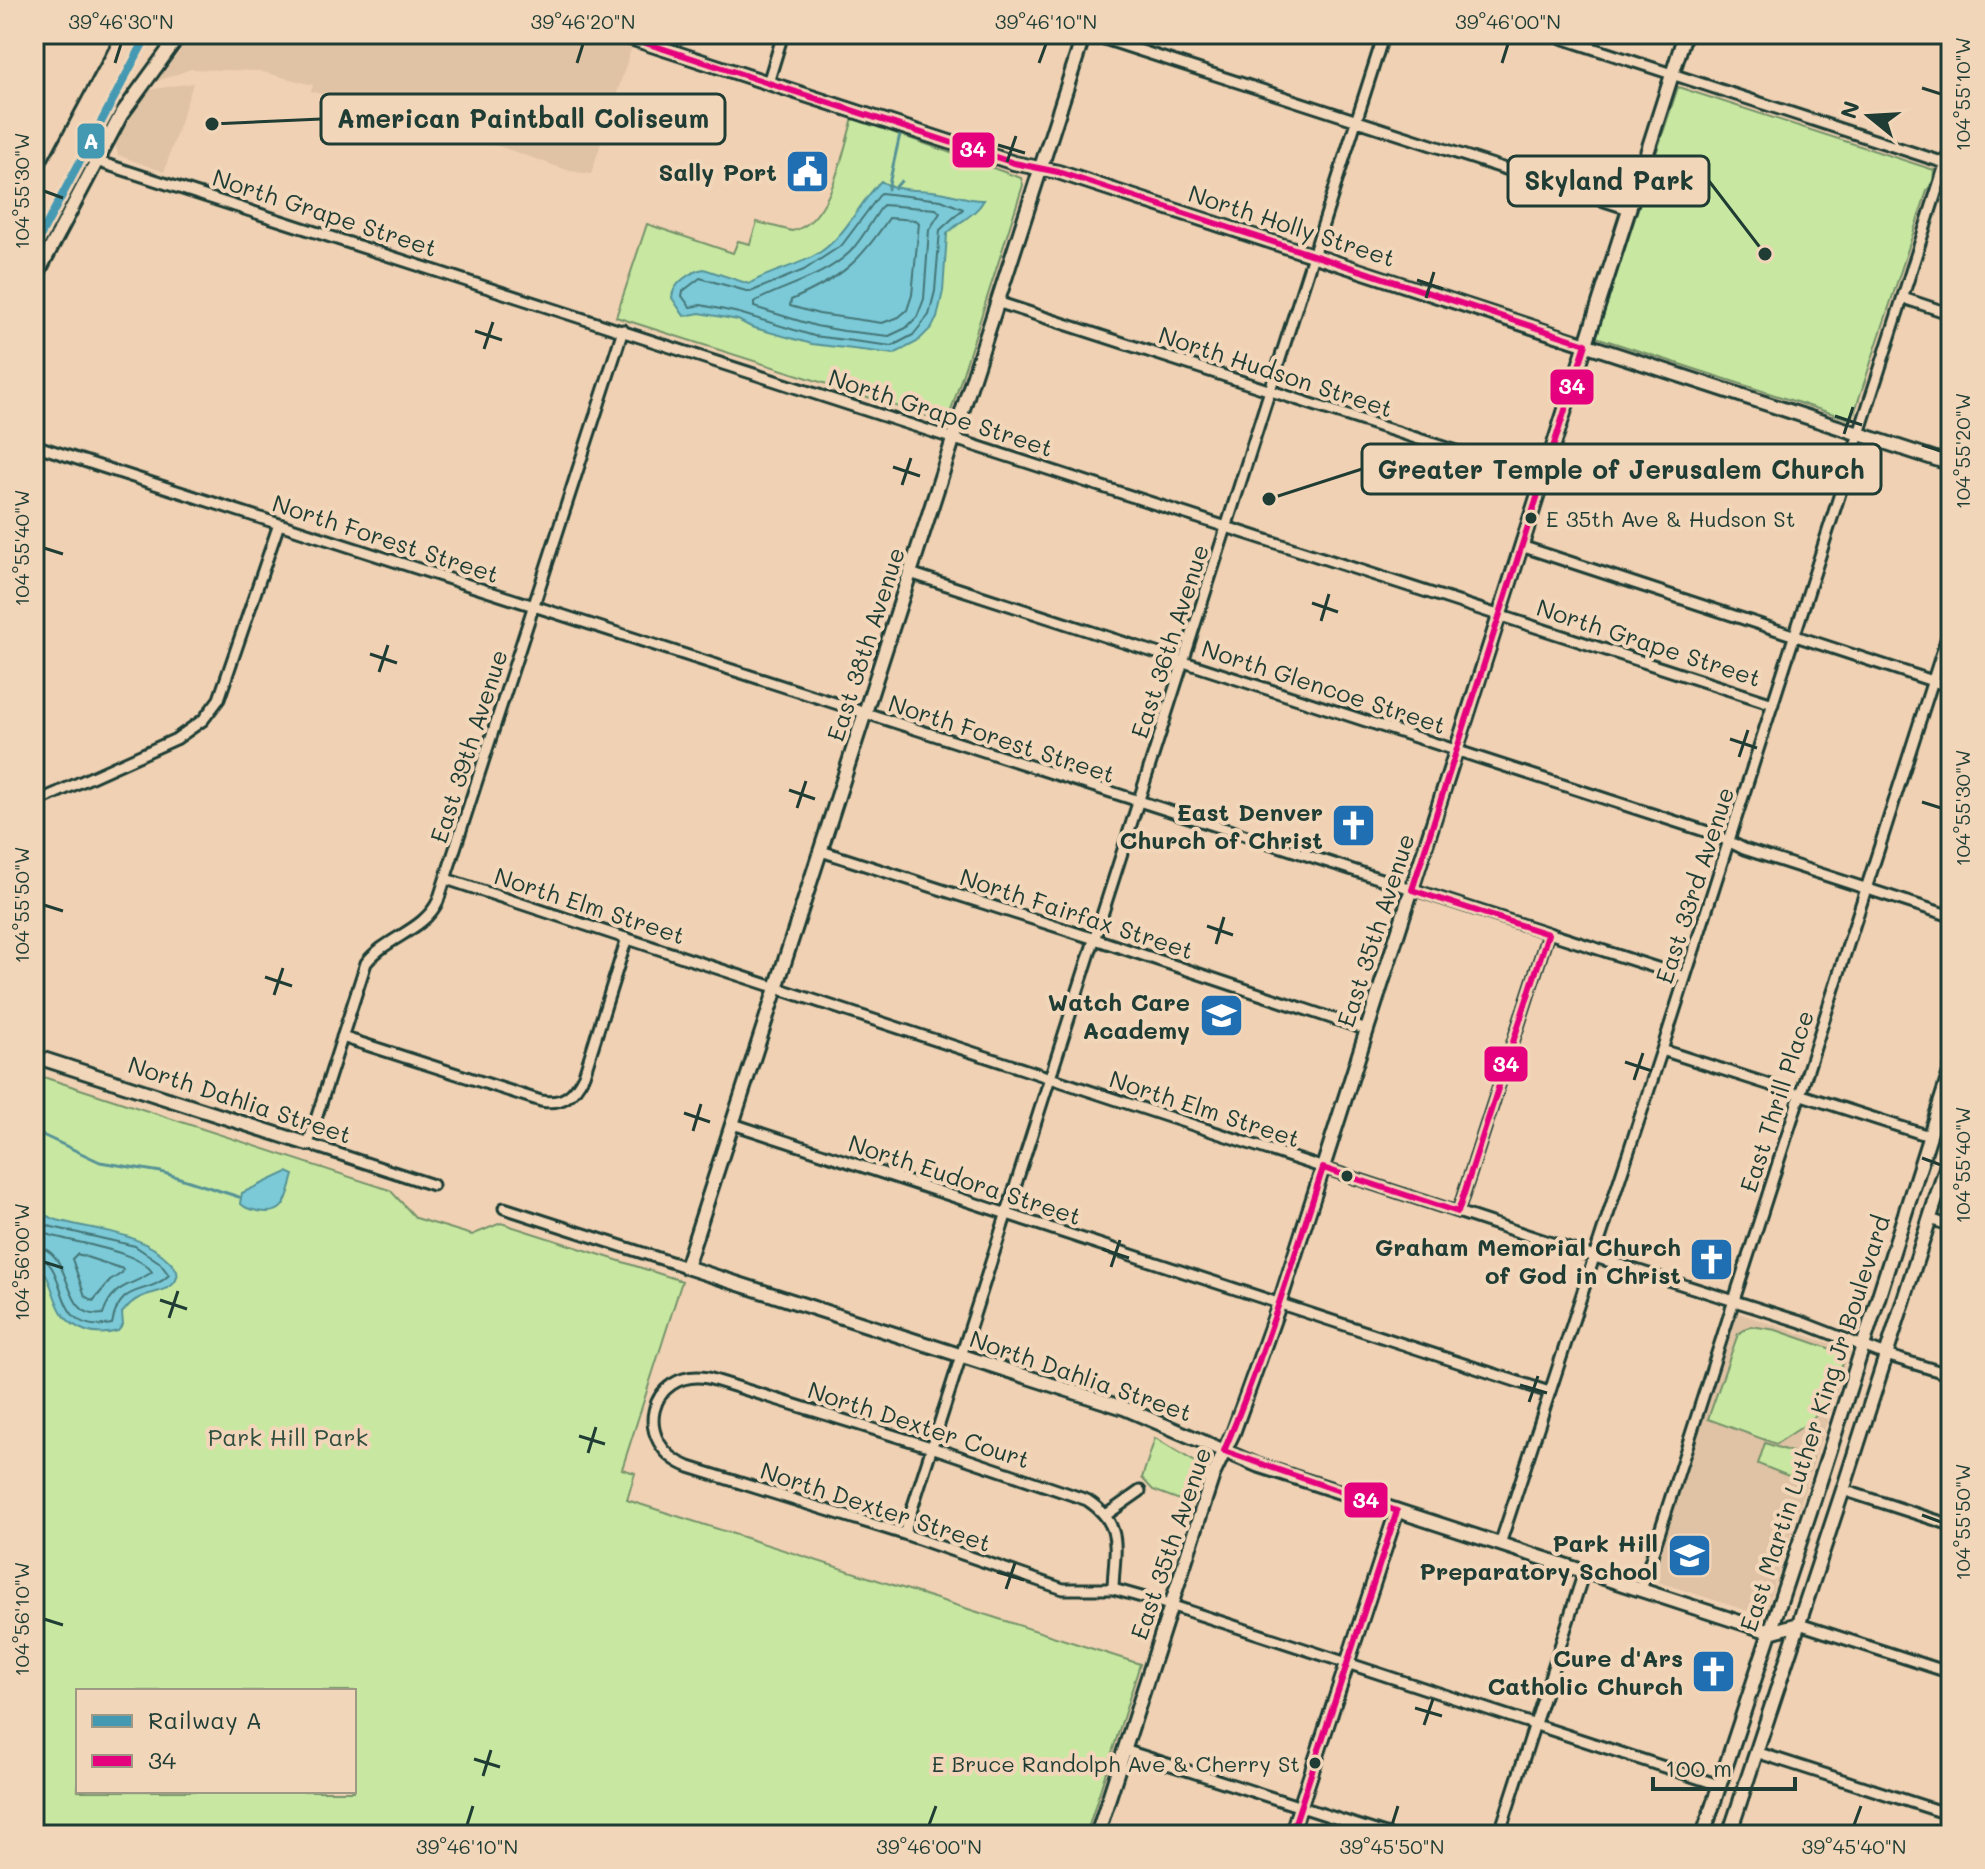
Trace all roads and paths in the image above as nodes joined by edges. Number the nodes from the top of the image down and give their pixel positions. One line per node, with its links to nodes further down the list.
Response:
1 (180, 34): 12 (street)
2 (618, 34): 9 (street, North Holly Street)
3 (783, 34): 9 (street)
4 (1086, 34): 10 (street); 14 (street, East 38th Avenue)
5 (1384, 34): 10 (street, East 36th Avenue)
6 (1549, 34): 8 (street)
7 (1685, 34): 8 (street, East 35th Avenue)
8 (1672, 74): 13 (street); 15 (street, East 35th Avenue)
9 (768, 83): 14 (street, North Holly Street)
10 (1356, 122): 15 (street); 16 (street, East 36th Avenue)
11 (1951, 146): 13 (street, East 33rd Avenue)
12 (96, 161): 17 (street); 21 (street, North Grape Street)
13 (1948, 164): 18 (street, East 33rd Avenue)
14 (1040, 169): 16 (street, North Holly Street); 19 (street, East 38th Avenue)
15 (1629, 209): 22 (street, East 35th Avenue)
16 (1313, 255): 22 (street, North Holly Street); 23 (street, East 36th Avenue)
17 (34, 280)
18 (1903, 298): 20 (street); 24 (street, East 33rd Avenue)
19 (997, 302): 23 (street, North Hudson Street); 25 (street, East 38th Avenue)
20 (1951, 314)
21 (623, 330): 25 (street, North Grape Street); 33 (street, East 39th Avenue)
22 (1586, 344): 24 (street, North Holly Street); 28 (street, East 35th Avenue)
23 (1270, 390): 28 (street, North Hudson Street); 30 (street, East 36th Avenue)
24 (1859, 435): 27 (street, North Holly Street); 36 (street, East 33rd Avenue)
25 (954, 437): 30 (street, North Grape Street); 32 (street, East 38th Avenue)
26 (34, 445): 29 (street, North Forest Street)
27 (1951, 464)
28 (1542, 479): 31 (street, East 35th Avenue)
29 (279, 524): 33 (street, North Forest Street); 44 (street)
30 (1226, 526): 34 (street, North Grape Street); 37 (street, East 36th Avenue)
31 (1521, 546): 34 (street, East 35th Avenue); 36 (street)
32 (910, 573): 37 (street, North Glencoe Street); 41 (street, East 38th Avenue)
33 (534, 607): 41 (street, North Forest Street); 47 (street, East 39th Avenue)
34 (1499, 614): 40 (street, North Grape Street); 42 (street, East 35th Avenue)
35 (1951, 624): 38 (street, East Thrill Place)
36 (1794, 637): 38 (street); 40 (street, East 33rd Avenue)
37 (1183, 661): 42 (street, North Glencoe Street); 43 (street, East 36th Avenue)
38 (1933, 682): 39 (street); 48 (street, East Thrill Place)
39 (1951, 687)
40 (1773, 704): 45 (street, East 33rd Avenue)
41 (865, 715): 43 (street, North Forest Street); 46 (street, East 38th Avenue)
42 (1456, 750): 45 (street, North Glencoe Street); 49 (street, East 35th Avenue)
43 (1138, 802): 49 (street, North Forest Street); 53 (street, East 36th Avenue)
44 (34, 803)
45 (1729, 842): 48 (street, North Glencoe Street); 54 (street, East 33rd Avenue)
46 (821, 851): 53 (street, North Fairfax Street); 55 (street, East 38th Avenue)
47 (446, 879): 52 (street, North Elm Street); 57 (street, East 39th Avenue)
48 (1866, 888): 50 (street, North Glencoe Street); 62 (street, East Thrill Place)
49 (1412, 890): 51 (street, North Forest Street); 56 (street, East 35th Avenue)
50 (1951, 916)
51 (1548, 934): 54 (street, North Forest Street); 70 (street)
52 (627, 938): 55 (street, North Elm Street); 57 (street)
53 (1095, 939): 56 (street, North Fairfax Street); 61 (street, East 36th Avenue)
54 (1685, 977): 58 (street, East 33rd Avenue)
55 (777, 987): 61 (street, North Elm Street); 63 (street, East 38th Avenue)
56 (1367, 1030): 67 (street, East 35th Avenue)
57 (342, 1037): 65 (street, East 39th Avenue)
58 (1662, 1050): 62 (street); 74 (street, East 33rd Avenue)
59 (34, 1056): 65 (street, North Dahlia Street)
60 (1951, 1069): 64 (street, East Martin Luther King Jr Boulevard)
61 (1050, 1078): 67 (street, North Elm Street); 71 (street, East 36th Avenue)
62 (1800, 1095): 64 (street); 76 (street, East Thrill Place)
63 (733, 1124): 71 (street, North Eudora Street); 75 (street, East 38th Avenue)
64 (1929, 1136): 78 (street, East Martin Luther King Jr Boulevard)
65 (308, 1144): 68 (street, North Dahlia Street)
66 (1951, 1152): 72 (street, East Martin Luther King Jr Boulevard)
67 (1323, 1168): 70 (street, North Elm Street); 77 (street, East 35th Avenue)
68 (433, 1185)
69 (504, 1208): 75 (street, North Dahlia Street)
70 (1458, 1212): 74 (street, North Elm Street)
71 (1006, 1214): 77 (street, North Eudora Street); 80 (street, East 36th Avenue)
72 (1930, 1219): 73 (street); 79 (street, East Martin Luther King Jr Boulevard)
73 (1951, 1226)
74 (1594, 1256): 76 (street, North Elm Street); 82 (street, East 33rd Avenue)
75 (686, 1267): 80 (street, North Dahlia Street)
76 (1733, 1300): 78 (street, North Elm Street); 95 (street, East Thrill Place)
77 (1279, 1305): 82 (street, North Eudora Street); 85 (street, East 35th Avenue)
78 (1864, 1345): 79 (street, North Elm Street); 98 (street, East Martin Luther King Jr Boulevard)
79 (1886, 1355): 81 (street, North Elm Street); 86 (street, East Martin Luther King Jr Boulevard)
80 (961, 1356): 84 (street, East 36th Avenue); 85 (street, North Dahlia Street)
81 (1951, 1375)
82 (1549, 1392): 92 (street, East 33rd Avenue)
83 (656, 1408): 84 (street, North Dexter Court); 91 (street, North Dexter Street)
84 (931, 1447): 89 (street, North Dexter Court); 91 (street, East 36th Avenue)
85 (1224, 1451): 88 (street, North Dahlia Street); 96 (street, East 35th Avenue)
86 (1843, 1490): 90 (street); 97 (street, East Martin Luther King Jr Boulevard)
87 (1140, 1491): 89 (street)
88 (1397, 1511): 92 (street, North Dahlia Street); 99 (street)
89 (1106, 1515): 94 (street)
90 (1951, 1525)
91 (904, 1534): 94 (street, North Dexter Street)
92 (1500, 1544): 93 (street, North Dahlia Street)
93 (1584, 1572): 95 (street, North Dahlia Street); 101 (street)
94 (1113, 1589): 96 (street, North Dexter Street)
95 (1645, 1591): 98 (street, North Dahlia Street)
96 (1170, 1605): 99 (street, North Dexter Street); 102 (street, East 35th Avenue)
97 (1799, 1624): 98 (street); 100 (street); 103 (street, East Martin Luther King Jr Boulevard)
98 (1770, 1632): 104 (street, East Martin Luther King Jr Boulevard)
99 (1347, 1663): 101 (street, North Dexter Street); 105 (street)
100 (1951, 1673)
101 (1534, 1724): 104 (street, North Dexter Street); 110 (street)
102 (1124, 1750): 105 (street); 107 (street, East 35th Avenue)
103 (1760, 1753): 106 (street); 112 (street, East Martin Luther King Jr Boulevard)
104 (1719, 1785): 111 (street, East Martin Luther King Jr Boulevard)
105 (1301, 1806): 108 (street); 109 (street)
106 (1951, 1815)
107 (1097, 1835)
108 (1291, 1835)
109 (1388, 1835)
110 (1499, 1835)
111 (1703, 1835)
112 (1729, 1835)

